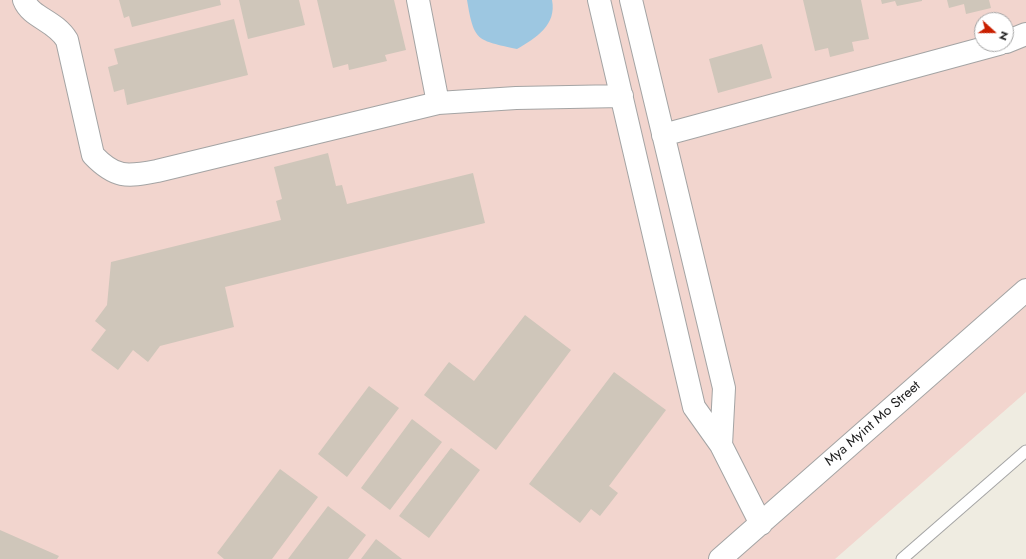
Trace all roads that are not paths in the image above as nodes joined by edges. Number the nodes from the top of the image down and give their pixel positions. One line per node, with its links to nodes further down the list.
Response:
1 (24, 0): 9 (street)
2 (418, 0): 9 (street)
3 (599, 0): 8 (street)
4 (631, 0): 10 (street)
5 (1026, 34): 6 (street)
6 (1014, 39)
7 (974, 51): 10 (street)
8 (622, 96): 9 (street); 12 (street)
9 (438, 103)
10 (663, 135): 12 (street)
11 (1026, 290): 14 (street, Mya Myint Mo Street)
12 (720, 445): 14 (street)
13 (1026, 451): 16 (lane)
14 (760, 524): 15 (street, Mya Myint Mo Street)
15 (720, 559)
16 (902, 559)

